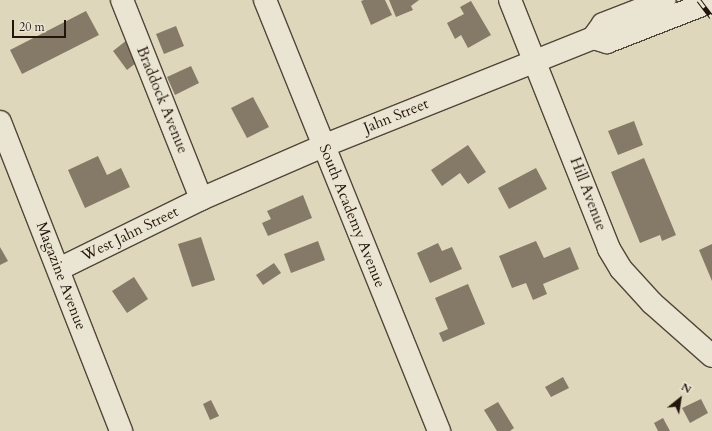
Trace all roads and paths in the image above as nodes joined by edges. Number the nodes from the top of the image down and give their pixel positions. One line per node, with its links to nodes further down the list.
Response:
1 (122, 0): 10 (street, Braddock Avenue)
2 (265, 0): 9 (street, South Academy Avenue)
3 (510, 0): 7 (street, Hill Avenue)
4 (665, 0): 6 (street, Jahn Street)
5 (712, 1): 6 (street, Jahn Street)
6 (594, 38): 7 (street, Jahn Street)
7 (536, 61): 9 (street, Jahn Street); 12 (street, Hill Avenue)
8 (0, 122): 11 (street, Magazine Avenue)
9 (323, 146): 10 (street, Jahn Street); 14 (street, South Academy Avenue)
10 (201, 199): 11 (street, West Jahn Street)
11 (59, 269): 13 (street, Magazine Avenue)
12 (712, 356)
13 (121, 431)
14 (439, 431)

